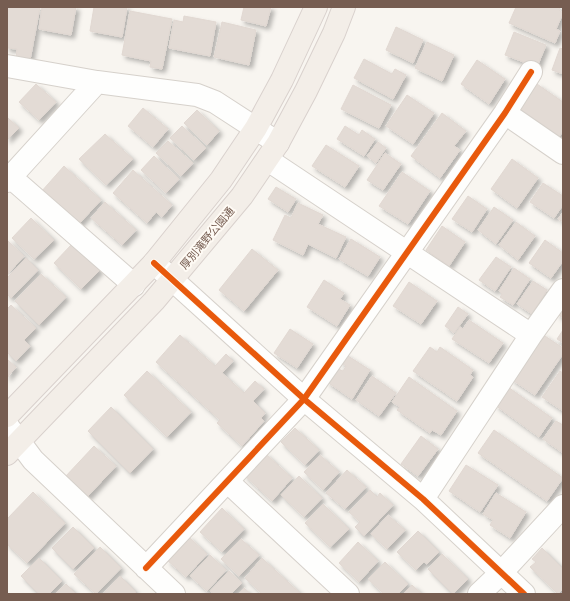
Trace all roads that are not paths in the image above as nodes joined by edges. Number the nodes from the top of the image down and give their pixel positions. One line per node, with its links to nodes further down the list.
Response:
1 (316, 7): 7 (main road)
2 (344, 7): 8 (main road, 厚別滝野公園通)
3 (7, 66): 5 (street)
4 (531, 72): 6 (street)
5 (97, 82): 7 (street); 10 (street)
6 (504, 113): 9 (street); 11 (street)
7 (256, 128): 8 (street); 12 (main road)
8 (273, 151): 11 (street); 13 (main road, 厚別滝野公園通)
9 (563, 153)
10 (8, 177): 14 (street)
11 (407, 251): 16 (street); 17 (street)
12 (154, 263): 13 (street); 14 (main road)
13 (173, 279): 17 (street); 19 (main road, 厚別滝野公園通)
14 (134, 284): 18 (main road)
15 (563, 290): 16 (street)
16 (531, 335): 21 (street)
17 (304, 399): 20 (street); 21 (street)
18 (7, 416)
19 (11, 440): 23 (street)
20 (228, 482): 23 (street); 26 (street)
21 (423, 499): 24 (street)
22 (563, 506): 24 (street)
23 (146, 568): 25 (street)
24 (501, 573): 27 (street); 28 (street)
25 (174, 594)
26 (348, 594)
27 (479, 594)
28 (524, 594)

